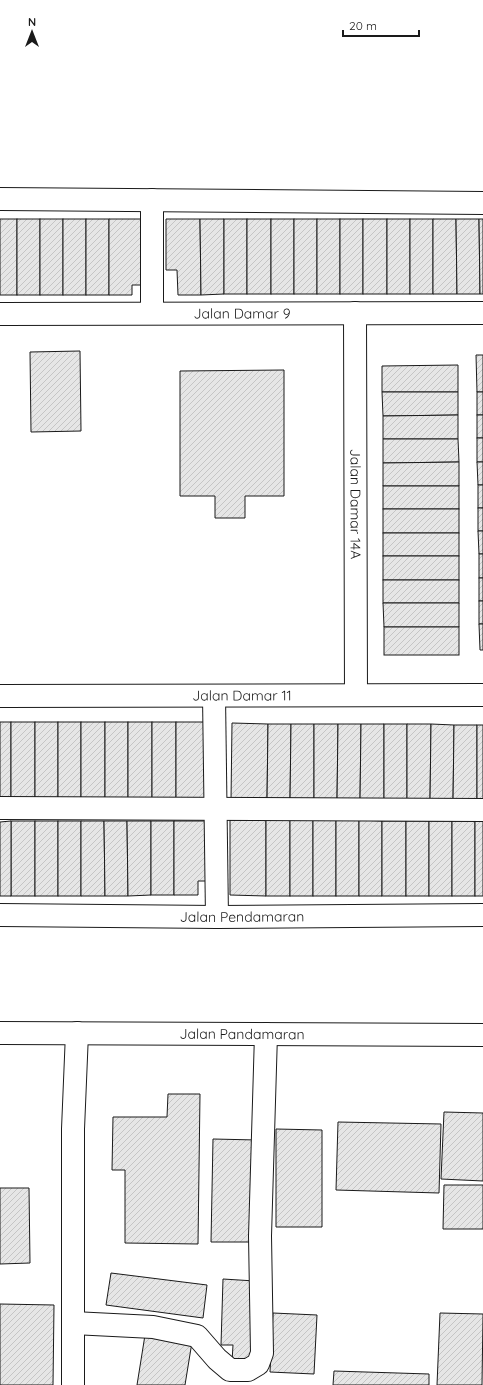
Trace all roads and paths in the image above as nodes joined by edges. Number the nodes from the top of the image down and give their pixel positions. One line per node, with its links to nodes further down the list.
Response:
1 (0, 199): 2 (street)
2 (152, 200): 3 (street); 4 (street)
3 (483, 203)
4 (152, 313): 5 (street, Jalan Damar 9); 7 (street, Jalan Damar 9)
5 (355, 313): 6 (street, Jalan Damar 9); 8 (street, Jalan Damar 14A)
6 (483, 313)
7 (0, 314)
8 (356, 695): 9 (street, Jalan Damar 11); 11 (street, Jalan Damar 11)
9 (483, 695)
10 (0, 696): 11 (street, Jalan Damar 11)
11 (214, 696): 13 (street)
12 (0, 808): 13 (street)
13 (216, 809): 14 (street); 17 (street)
14 (483, 810)
15 (0, 915): 17 (street, Jalan Pendamaran)
16 (483, 915): 17 (street, Jalan Pendamaran)
17 (217, 917)
18 (0, 1033): 19 (street, Jalan Pandamaran)
19 (77, 1033): 20 (street, Jalan Pandamaran); 22 (street)
20 (266, 1034): 21 (street, Jalan Pandamaran); 22 (street)
21 (483, 1035)
22 (73, 1323): 23 (street)
23 (73, 1385)

